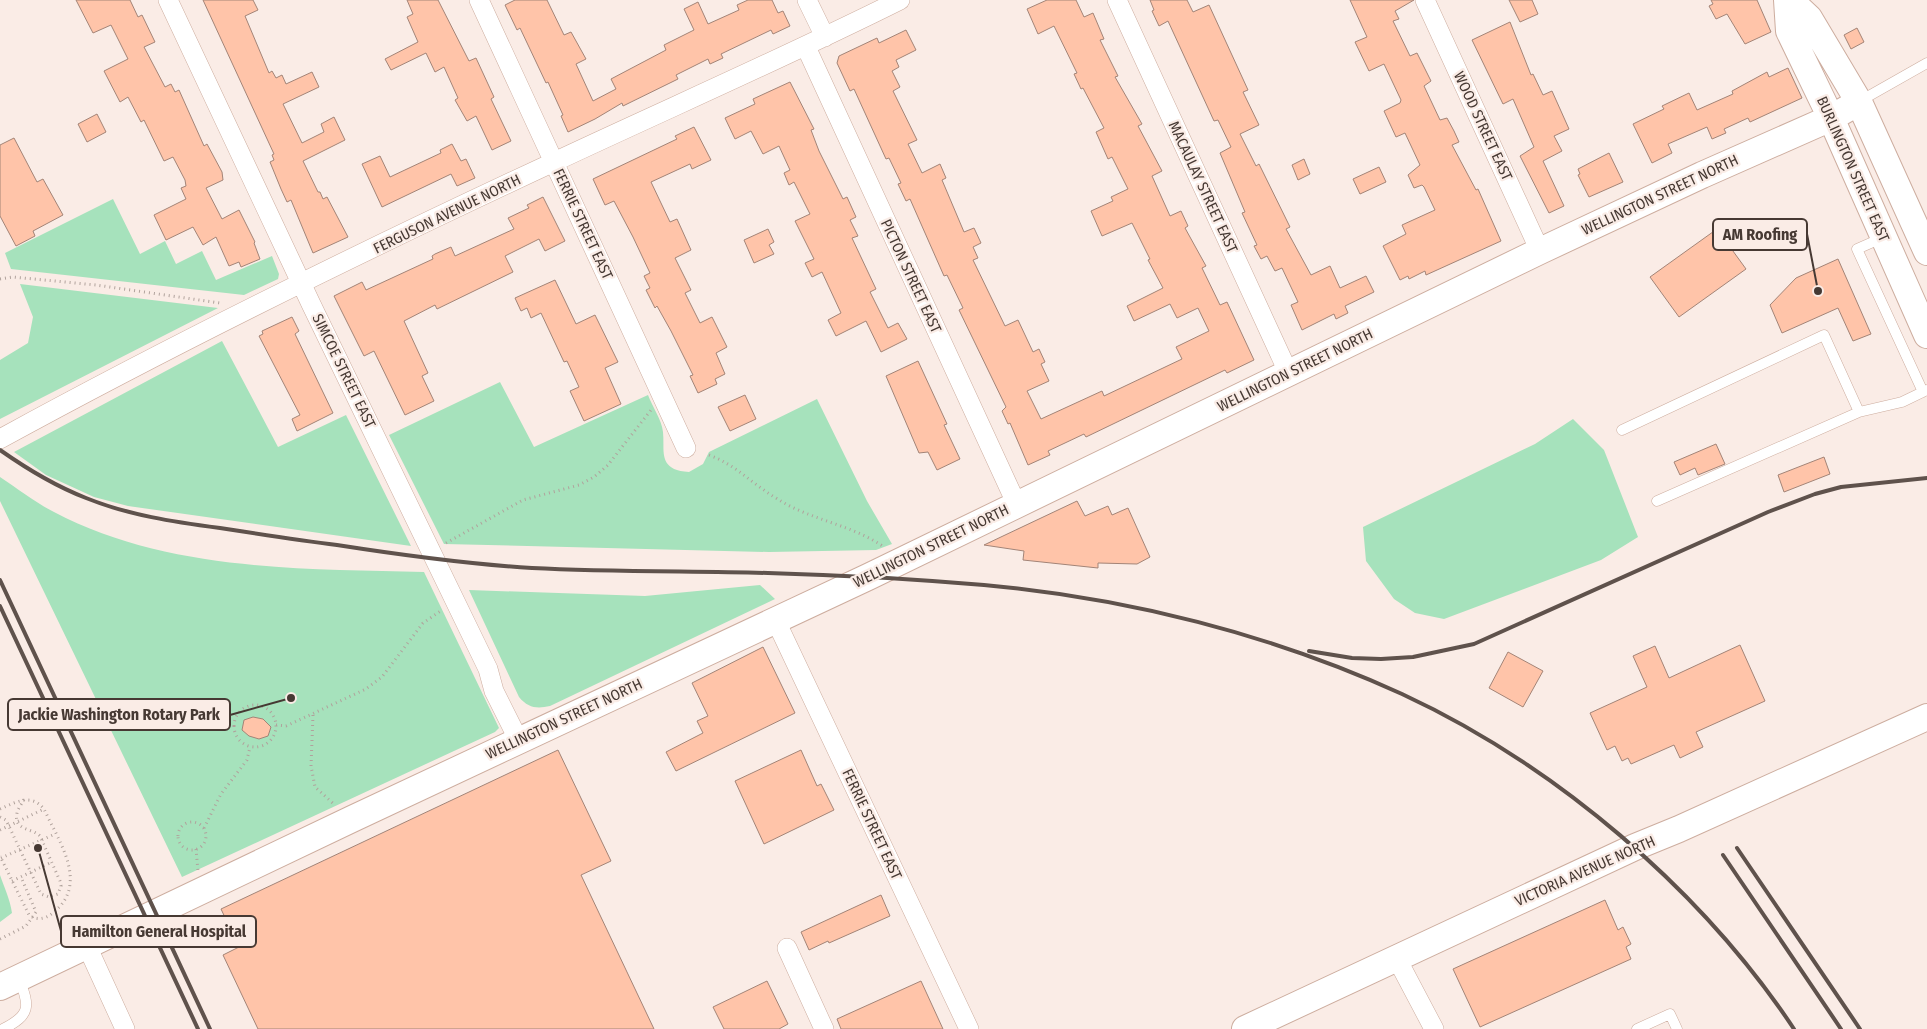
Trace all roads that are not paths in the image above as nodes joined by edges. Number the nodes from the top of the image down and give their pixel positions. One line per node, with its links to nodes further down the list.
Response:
1 (168, 0): 17 (street, SIMCOE STREET EAST)
2 (479, 0): 13 (street, FERRIE STREET EAST)
3 (806, 0): 8 (street)
4 (900, 0): 8 (street, FERGUSON AVENUE NORTH)
5 (1117, 0): 19 (street, MACAULAY STREET EAST)
6 (1425, 0): 15 (street, WOOD STREET EAST)
7 (1789, 0): 11 (main road, BURLINGTON STREET EAST); 12 (main road, BURLINGTON STREET EAST)
8 (825, 37): 9 (street, FERGUSON AVENUE NORTH)
9 (806, 46): 13 (street, FERGUSON AVENUE NORTH); 26 (street, PICTON STREET EAST)
10 (1927, 63): 11 (lane)
11 (1859, 102): 12 (main road, WELLINGTON STREET NORTH); 16 (main road, BURLINGTON STREET EAST)
12 (1831, 118): 14 (main road, BURLINGTON STREET EAST); 15 (main road, WELLINGTON STREET NORTH)
13 (554, 162): 17 (street, FERGUSON AVENUE NORTH); 24 (street, FERRIE STREET EAST)
14 (1883, 237): 18 (main road, BURLINGTON STREET EAST); 20 (lane)
15 (1540, 251): 19 (main road, WELLINGTON STREET NORTH)
16 (1927, 252)
17 (302, 284): 23 (street, FERGUSON AVENUE NORTH); 29 (street, SIMCOE STREET EAST)
18 (1927, 335)
19 (1289, 374): 26 (main road, WELLINGTON STREET NORTH)
20 (1925, 391): 21 (lane)
21 (1859, 412): 22 (lane); 25 (lane)
22 (1622, 430)
23 (0, 439)
24 (686, 448)
25 (1657, 501)
26 (1017, 505): 27 (main road, WELLINGTON STREET NORTH)
27 (774, 619): 29 (main road, WELLINGTON STREET NORTH); 37 (street, FERRIE STREET EAST)
28 (1927, 717): 32 (main road, VICTORIA AVENUE NORTH)
29 (519, 741): 30 (main road, WELLINGTON STREET NORTH)
30 (87, 946): 33 (main road, WELLINGTON STREET NORTH); 35 (street)
31 (787, 948): 36 (street)
32 (1396, 957): 38 (main road, VICTORIA AVENUE NORTH); 39 (street)
33 (9, 983): 34 (lane)
34 (3, 1029)
35 (125, 1029)
36 (824, 1029)
37 (969, 1029)
38 (1245, 1029)
39 (1434, 1029)
40 (1637, 1029): 41 (lane)
41 (1677, 1029)

